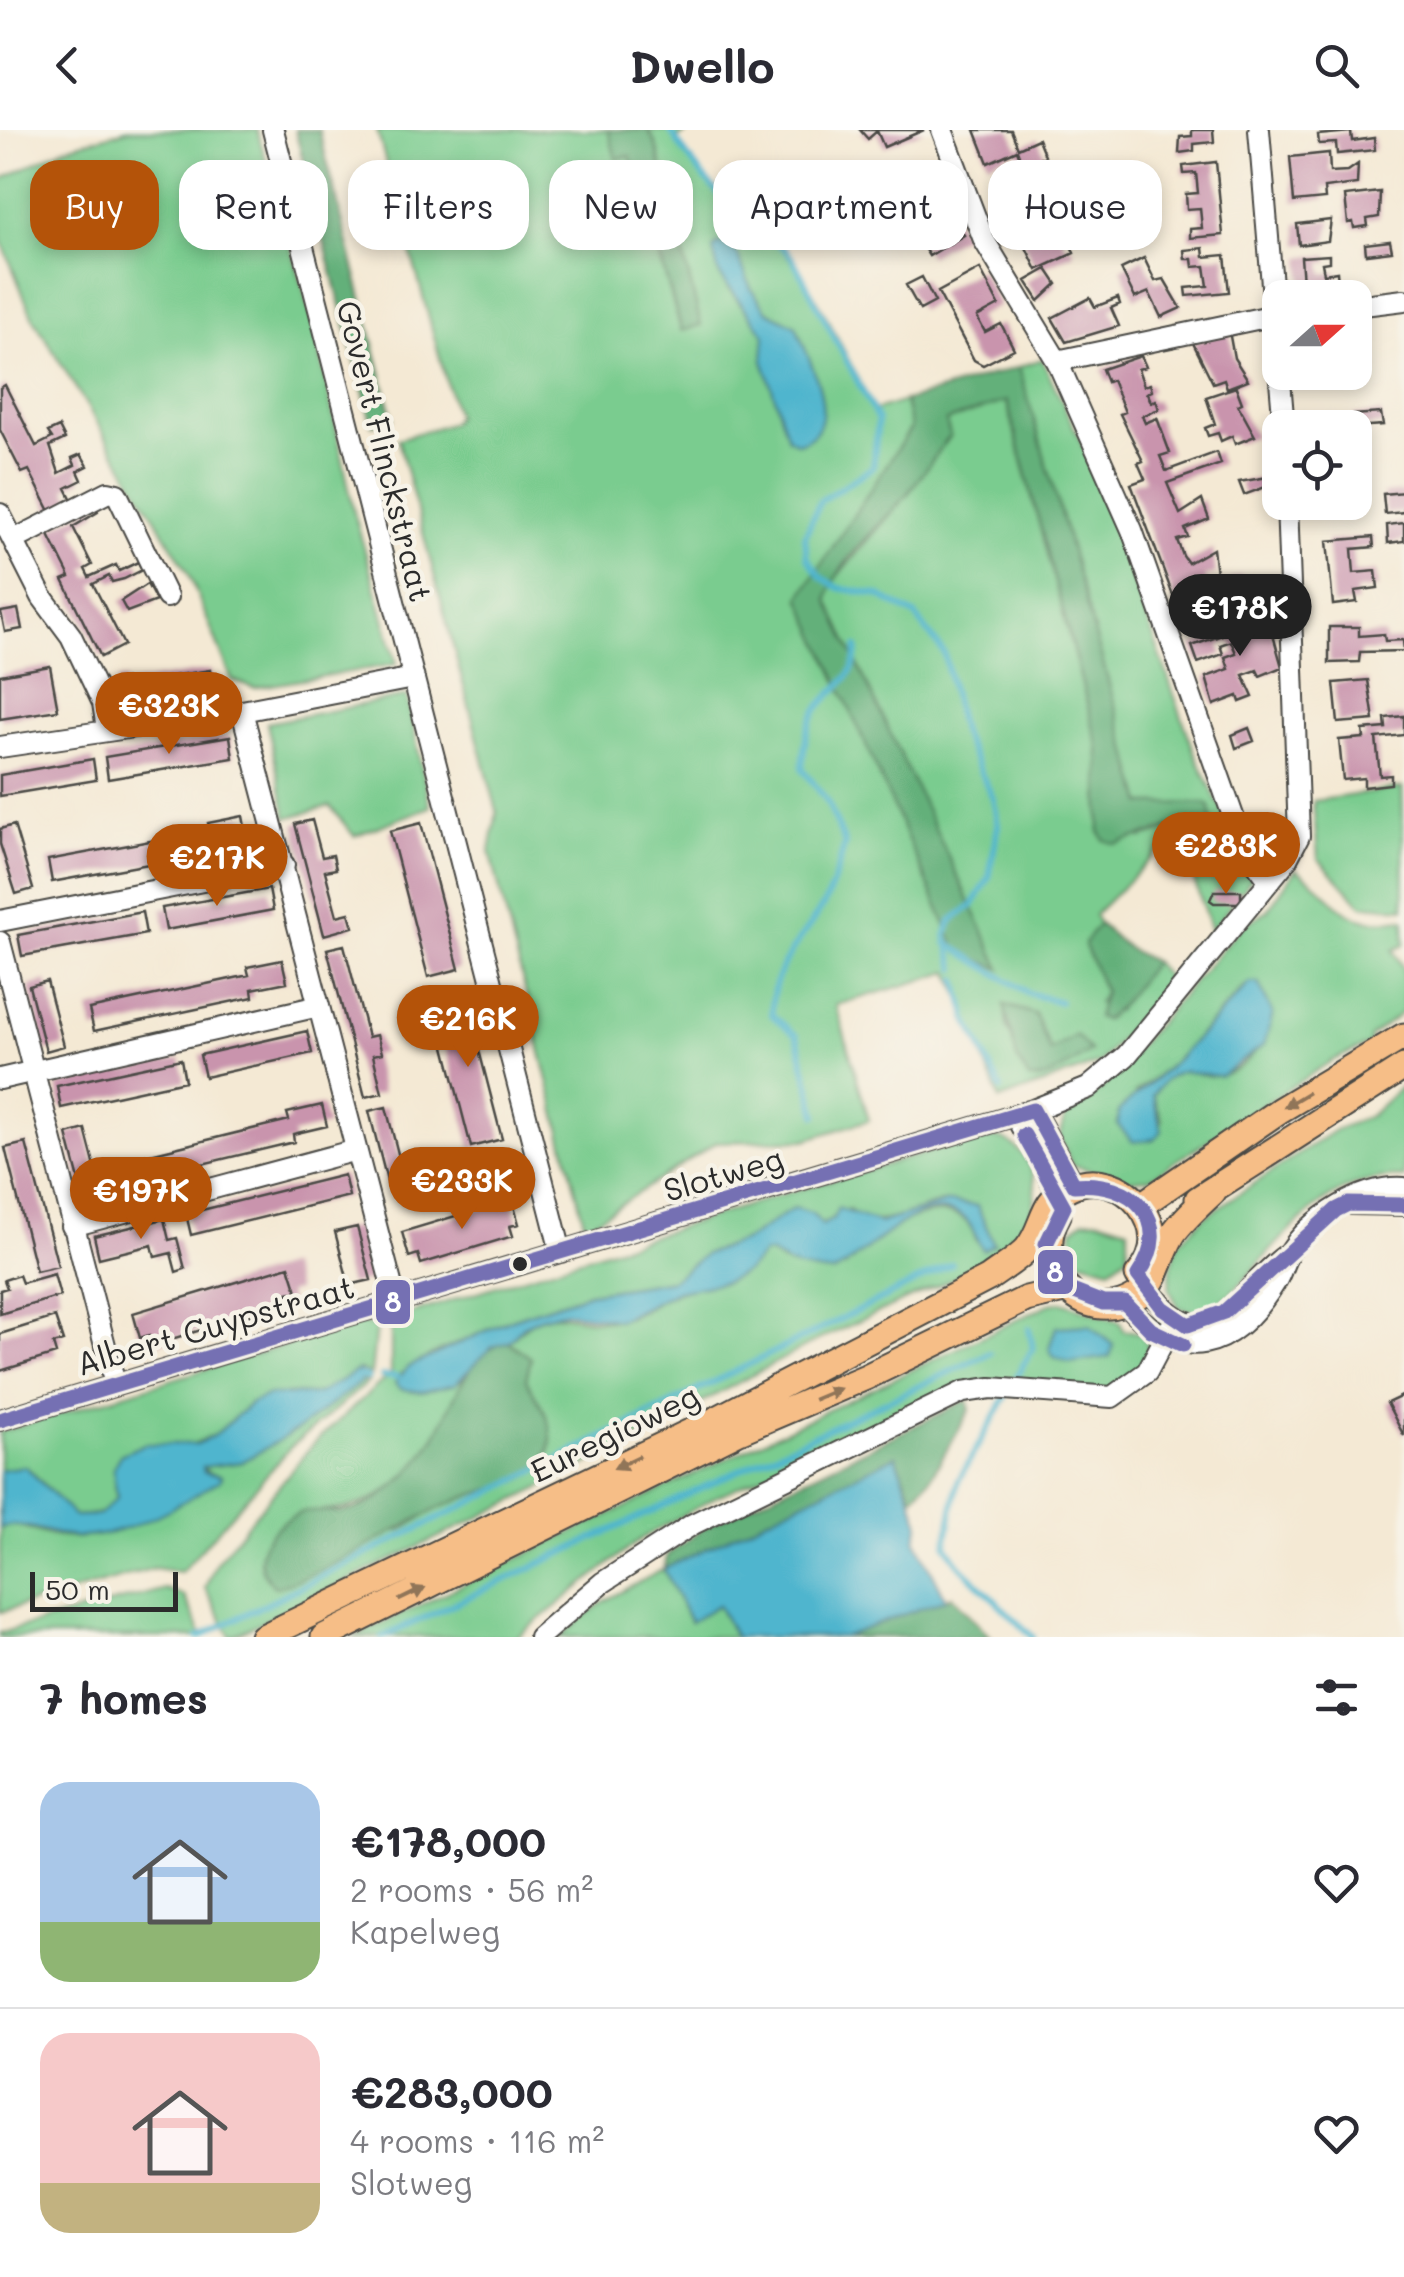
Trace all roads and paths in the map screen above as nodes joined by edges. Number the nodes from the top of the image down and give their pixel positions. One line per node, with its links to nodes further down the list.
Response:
1 (273, 130): 13 (street, Govert Flinckstraat)
2 (942, 130): 8 (street)
3 (1259, 130): 4 (street)
4 (1274, 280)
5 (1404, 300): 6 (street)
6 (1372, 304)
7 (1262, 318): 8 (street)
8 (1056, 361): 18 (street)
9 (0, 514): 11 (street)
10 (1289, 520): 18 (street, Slotweg)
11 (9, 538): 12 (street); 15 (street)
12 (167, 597)
13 (413, 678): 14 (street); 35 (street, Govert Flinckstraat)
14 (242, 712): 15 (street); 17 (street)
15 (107, 729): 16 (street)
16 (0, 747)
17 (284, 865): 19 (street); 21 (street)
18 (1269, 880): 26 (street, Slotweg)
19 (0, 921)
20 (0, 942): 24 (street)
21 (319, 1006): 24 (street); 27 (street)
22 (1404, 1036): 30 (main road, one-way to 30)
23 (1404, 1067): 34 (main road)
24 (33, 1072): 25 (street); 33 (street)
25 (0, 1079)
26 (1024, 1113): 29 (street); 35 (street, Slotweg)
27 (356, 1150): 33 (street); 39 (street)
28 (1404, 1188): 31 (street)
29 (1065, 1195): 30 (main road); 37 (main road)
30 (1135, 1200): 34 (main road)
31 (1348, 1204): 32 (street); 36 (street)
32 (1404, 1205)
33 (72, 1226): 43 (street)
34 (1160, 1237): 38 (main road)
35 (561, 1252): 39 (street, Albert Cuypstraat)
36 (1288, 1254): 41 (street); 42 (street)
37 (1050, 1264): 38 (main road); 40 (main road); 45 (main road, Euregioweg, one-way to 45); 46 (main road, Euregioweg, one-way to 37)
38 (1142, 1281): 40 (main road); 41 (street)
39 (396, 1302): 43 (street, Albert Cuypstraat)
40 (1124, 1302): 42 (street)
41 (1175, 1319): 42 (street)
42 (1163, 1338): 47 (street)
43 (115, 1384): 44 (street, Albert Cuypstraat)
44 (0, 1420)
45 (262, 1637)
46 (324, 1637)
47 (540, 1637)

